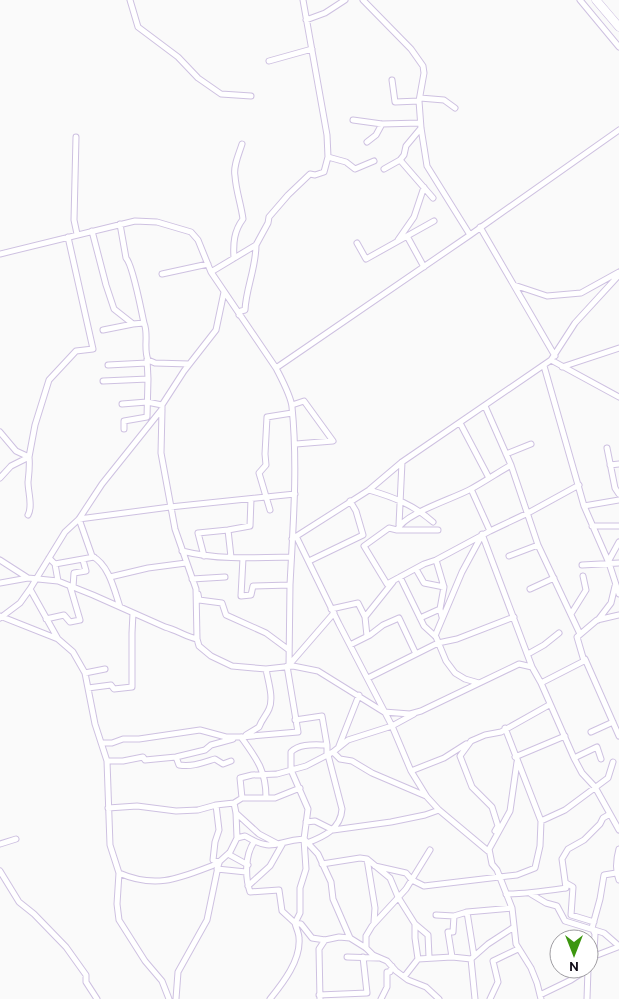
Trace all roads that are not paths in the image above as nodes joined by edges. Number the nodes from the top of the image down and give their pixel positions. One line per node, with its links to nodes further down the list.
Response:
1 (130, 0): 13 (street)
2 (303, 0): 7 (street)
3 (345, 0): 7 (street)
4 (363, 0): 14 (street)
5 (580, 0): 9 (street)
6 (596, 0): 8 (highway)
7 (306, 20): 10 (street)
8 (619, 28)
9 (619, 47)
10 (312, 49): 11 (street); 23 (street)
11 (269, 61)
12 (392, 80): 14 (street)
13 (251, 96)
14 (420, 99): 15 (street); 18 (street)
15 (455, 108)
16 (353, 120): 17 (street)
17 (382, 124): 18 (street); 21 (street)
18 (421, 126): 25 (street); 34 (street)
19 (619, 130): 31 (street)
20 (76, 137): 33 (street)
21 (367, 142)
22 (242, 144): 41 (street)
23 (328, 157): 24 (street); 39 (street)
24 (374, 160)
25 (400, 160): 26 (street); 27 (street)
26 (384, 169)
27 (424, 187): 28 (street); 37 (street)
28 (433, 198)
29 (434, 221): 35 (street)
30 (120, 224): 32 (street); 42 (street); 50 (street)
31 (480, 228): 34 (street); 47 (street)
32 (92, 231): 33 (street); 51 (street)
33 (77, 234): 36 (street)
34 (470, 235): 43 (street)
35 (407, 236): 37 (street); 43 (street)
36 (68, 237): 40 (street); 77 (street)
37 (397, 242): 38 (street)
38 (357, 243)
39 (256, 245): 41 (street); 49 (street)
40 (0, 254)
41 (234, 258): 44 (street)
42 (208, 264): 44 (street); 46 (street)
43 (424, 267): 60 (street)
44 (211, 272): 48 (street)
45 (619, 273): 47 (street); 54 (street)
46 (162, 274)
47 (514, 285): 54 (street)
48 (224, 292): 49 (street); 56 (street)
49 (239, 315): 60 (street)
50 (144, 323): 51 (street); 55 (street)
51 (133, 324): 52 (street)
52 (103, 330)
53 (619, 348): 59 (street)
54 (553, 358): 58 (street); 59 (street)
55 (147, 361): 56 (street); 57 (street); 61 (street)
56 (190, 364): 68 (street)
57 (108, 365)
58 (544, 366): 67 (street); 84 (street)
59 (562, 367): 63 (street)
60 (276, 368): 66 (street)
61 (148, 379): 62 (street); 64 (street)
62 (103, 381)
63 (619, 397)
64 (147, 402): 65 (street); 68 (street); 71 (street)
65 (122, 404)
66 (292, 405): 69 (street); 73 (street)
67 (485, 406): 70 (street); 76 (street)
68 (162, 407): 95 (street); 100 (street)
69 (292, 413): 73 (street); 89 (street)
70 (460, 423): 78 (street); 83 (street)
71 (124, 430)
72 (0, 432): 77 (street)
73 (296, 444): 87 (street)
74 (531, 444): 76 (street)
75 (607, 448): 81 (street)
76 (506, 454): 80 (street)
77 (29, 457): 82 (street); 99 (street)
78 (402, 462): 86 (street); 91 (street)
79 (619, 464): 81 (street)
80 (511, 465): 83 (street); 98 (street)
81 (610, 465): 88 (street)
82 (0, 478)
83 (489, 478): 85 (street)
84 (579, 485): 94 (street); 98 (street)
85 (471, 489): 97 (street); 107 (street)
86 (369, 490): 91 (street); 93 (street)
87 (295, 494): 89 (street); 109 (street)
88 (619, 494)
89 (265, 496): 90 (street); 96 (street)
90 (251, 499): 95 (street); 105 (street)
91 (401, 500): 97 (street); 104 (street)
92 (619, 500): 94 (street)
93 (350, 501): 109 (street); 123 (street)
94 (584, 506): 102 (street)
95 (170, 507): 100 (street); 112 (street)
96 (270, 510)
97 (420, 512): 101 (street); 104 (street)
98 (528, 514): 107 (street); 111 (street)
99 (28, 515)
100 (79, 518): 115 (street); 118 (street)
101 (433, 522)
102 (592, 526): 103 (street); 126 (street)
103 (619, 526)
104 (398, 528): 106 (street); 135 (street)
105 (228, 530): 113 (street); 116 (street)
106 (438, 530)
107 (490, 531): 108 (street)
108 (482, 534): 122 (street); 155 (street); 158 (street)
109 (294, 537): 117 (street); 123 (street)
110 (619, 542): 126 (street)
111 (538, 545): 114 (street); 136 (street)
112 (182, 550): 113 (street); 125 (street)
113 (204, 556): 116 (street)
114 (508, 556)
115 (94, 557): 121 (street); 131 (street)
116 (231, 557): 119 (street)
117 (290, 557): 119 (street); 140 (street)
118 (49, 558): 127 (street); 134 (street)
119 (243, 558): 140 (street)
120 (0, 560): 133 (street)
121 (83, 560): 127 (street); 142 (street)
122 (436, 560): 129 (street); 143 (street)
123 (309, 561): 150 (street)
124 (619, 562): 126 (street)
125 (186, 563): 131 (street); 137 (street)
126 (608, 563): 128 (street); 141 (street)
127 (55, 564): 138 (street)
128 (582, 565)
129 (416, 569): 135 (street); 143 (street)
130 (583, 576): 152 (street)
131 (110, 577): 148 (street)
132 (225, 577): 137 (street)
133 (28, 578): 134 (street); 139 (street)
134 (36, 578): 138 (street); 144 (street)
135 (398, 578): 156 (street); 157 (street)
136 (554, 578): 146 (street); 152 (street)
137 (192, 579): 145 (street)
138 (58, 581): 142 (street)
139 (0, 583)
140 (290, 585): 169 (street)
141 (616, 586): 147 (street); 160 (street)
142 (71, 587): 148 (street); 159 (street)
143 (444, 587): 149 (street)
144 (30, 589): 154 (street); 159 (street)
145 (196, 589): 166 (street); 169 (street)
146 (530, 589)
147 (619, 594)
148 (120, 607): 151 (street)
149 (440, 609): 157 (street); 158 (street)
150 (333, 611): 156 (street); 168 (street); 173 (street)
151 (133, 612): 166 (street); 181 (street)
152 (571, 614): 162 (street)
153 (619, 615): 160 (street)
154 (1, 617): 165 (street)
155 (514, 617): 167 (street); 171 (street)
156 (365, 618): 163 (street)
157 (420, 618): 164 (street)
158 (443, 618): 164 (street)
159 (46, 619): 165 (street)
160 (597, 620): 162 (street)
161 (559, 633): 171 (street)
162 (580, 634): 172 (street)
163 (367, 636): 168 (street); 170 (street)
164 (435, 636): 167 (street)
165 (58, 639): 177 (street)
166 (197, 639): 176 (street)
167 (438, 643): 170 (street); 179 (street)
168 (350, 645): 178 (street)
169 (289, 650): 173 (street)
170 (416, 654): 178 (street)
171 (528, 654): 174 (street)
172 (583, 654): 180 (street); 187 (street)
173 (288, 666): 176 (street); 182 (street); 186 (street)
174 (532, 667): 179 (street); 180 (street)
175 (105, 669): 177 (street)
176 (266, 669): 193 (street)
177 (85, 673): 181 (street)
178 (368, 678): 184 (street)
179 (479, 683): 185 (street)
180 (540, 683): 183 (street)
181 (88, 688): 195 (street)
182 (359, 695): 184 (street); 197 (street)
183 (549, 705): 189 (street); 191 (street)
184 (384, 712): 185 (street); 188 (street)
185 (415, 713): 188 (street)
186 (295, 720): 193 (street); 196 (street)
187 (613, 722): 190 (street); 192 (street)
188 (392, 726): 197 (street); 207 (street)
189 (505, 728): 194 (street); 202 (street)
190 (592, 732)
191 (565, 736): 200 (street); 202 (street)
192 (619, 736)
193 (241, 737): 195 (street); 199 (street); 208 (street)
194 (471, 741): 207 (street); 232 (street)
195 (102, 743): 203 (street)
196 (327, 745): 198 (street); 206 (street)
197 (338, 748): 198 (street)
198 (329, 754): 206 (street); 211 (street); 222 (street)
199 (176, 757): 203 (street); 204 (street)
200 (574, 758): 201 (street); 210 (street)
201 (601, 759)
202 (516, 760): 220 (street); 232 (street)
203 (107, 761): 216 (street)
204 (231, 761)
205 (613, 762): 210 (street)
206 (292, 770): 208 (street); 209 (street)
207 (411, 771): 211 (street)
208 (264, 774): 212 (street); 213 (street)
209 (300, 788): 212 (street); 221 (street)
210 (595, 788): 219 (street); 220 (street)
211 (427, 796): 217 (street)
212 (266, 797): 213 (street)
213 (242, 798): 214 (street)
214 (234, 803): 215 (street); 218 (street)
215 (216, 805): 216 (street); 237 (street)
216 (108, 808): 242 (street)
217 (439, 810): 222 (street); 232 (street)
218 (236, 814): 224 (street); 229 (street)
219 (610, 814): 223 (street); 247 (street)
220 (541, 820): 244 (street)
221 (306, 822): 222 (street); 226 (street)
222 (333, 830): 226 (street)
223 (619, 830)
224 (237, 838): 227 (street); 233 (street)
225 (16, 839): 228 (street)
226 (305, 841): 229 (street); 236 (street); 256 (street)
227 (254, 842): 229 (street); 238 (street)
228 (0, 844)
229 (281, 844): 248 (street)
230 (619, 849): 234 (street)
231 (430, 850): 245 (street)
232 (488, 851): 244 (street)
233 (228, 854): 237 (street); 238 (street)
234 (618, 858): 243 (street)
235 (367, 859): 236 (street); 239 (street); 257 (street)
236 (322, 864): 262 (street)
237 (219, 865): 241 (street); 242 (street); 285 (street)
238 (248, 865): 241 (street)
239 (375, 866): 245 (street); 251 (street)
240 (0, 871): 283 (street)
241 (246, 872): 248 (street)
242 (119, 873): 284 (street)
243 (616, 873): 246 (street); 259 (street)
244 (500, 876): 245 (street); 249 (street)
245 (412, 880): 251 (street)
246 (619, 880)
247 (566, 883): 250 (street); 259 (street)
248 (248, 886): 256 (street)
249 (506, 894): 250 (street); 252 (street)
250 (530, 894): 259 (street)
251 (398, 897): 257 (street); 258 (street)
252 (512, 908): 253 (street); 260 (street)
253 (467, 912): 255 (street); 273 (street)
254 (436, 915): 255 (street)
255 (454, 916): 271 (street)
256 (295, 923): 263 (street); 286 (street)
257 (374, 923): 265 (street)
258 (415, 924): 270 (street); 274 (street)
259 (593, 925): 261 (street); 264 (street)
260 (514, 927): 266 (street); 273 (street)
261 (594, 929)
262 (350, 938): 263 (street); 265 (street)
263 (325, 940): 281 (street)
264 (619, 946): 267 (street)
265 (366, 948): 272 (street)
266 (518, 949): 282 (street); 291 (street)
267 (599, 951)
268 (347, 957): 269 (street)
269 (363, 957): 272 (street); 280 (street)
270 (429, 957): 271 (street); 274 (street)
271 (452, 957): 273 (street)
272 (378, 958): 275 (street)
273 (472, 958): 290 (street)
274 (418, 959): 276 (street)
275 (392, 966): 276 (street); 287 (street)
276 (404, 977): 279 (street)
277 (570, 979): 282 (street)
278 (588, 979): 292 (street)
279 (434, 994): 288 (street); 289 (street)
280 (368, 996): 281 (street)
281 (319, 997)
282 (540, 997)
283 (97, 999)
284 (169, 999)
285 (176, 999)
286 (270, 999)
287 (381, 999)
288 (430, 999)
289 (439, 999)
290 (475, 999)
291 (490, 999)
292 (587, 999)

